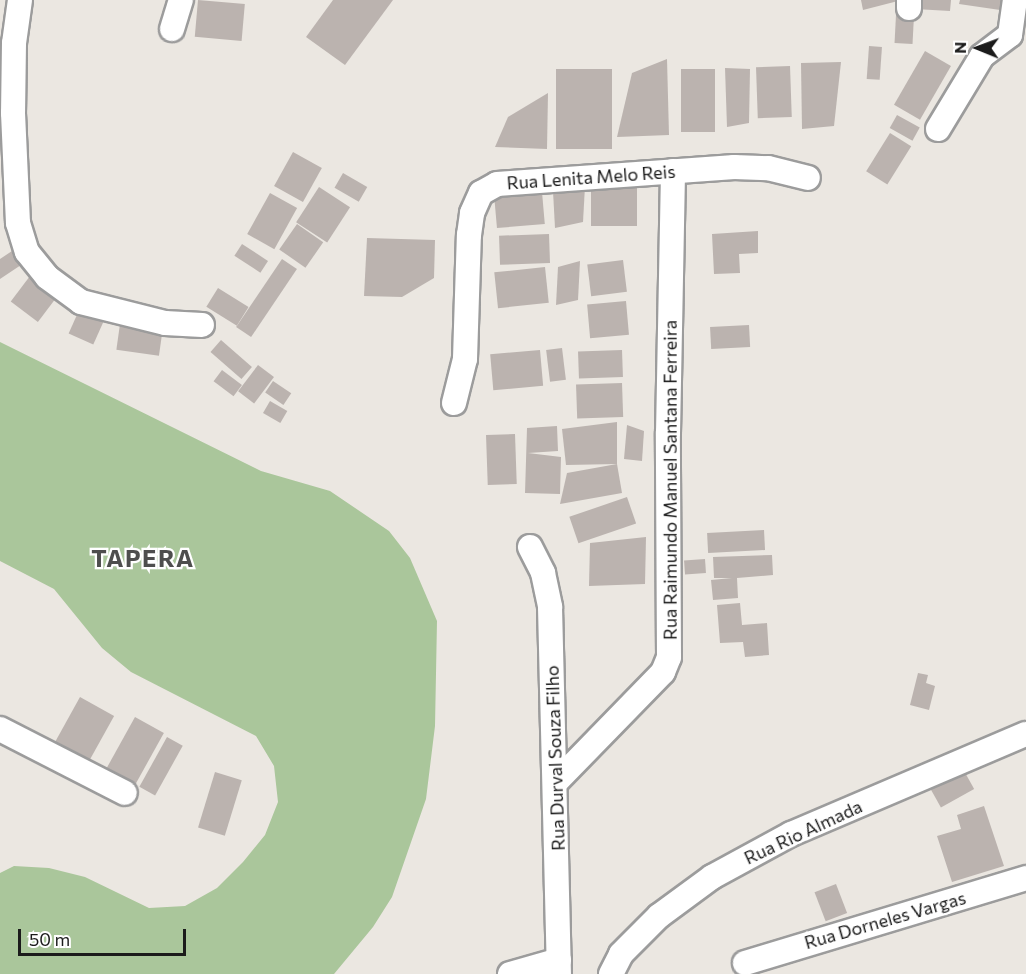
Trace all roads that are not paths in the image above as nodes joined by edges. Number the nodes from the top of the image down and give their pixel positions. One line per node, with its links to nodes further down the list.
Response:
1 (20, 0): 8 (street)
2 (181, 0): 4 (street)
3 (1015, 0): 5 (street)
4 (172, 29)
5 (938, 129)
6 (673, 171): 7 (street, Rua Lenita Melo Reis); 9 (street, Rua Lenita Melo Reis); 13 (street, Rua Raimundo Manuel Santana Ferreira)
7 (808, 178)
8 (202, 325)
9 (454, 403)
10 (530, 547): 13 (street, Rua Durval Souza Filho)
11 (0, 729): 14 (street)
12 (1026, 734): 19 (street, Rua Rio Almada)
13 (557, 781): 17 (street, Rua Durval Souza Filho)
14 (125, 793)
15 (1026, 878): 16 (street, Rua Dorneles Vargas)
16 (745, 963)
17 (559, 967): 18 (street)
18 (510, 974)
19 (611, 974)

